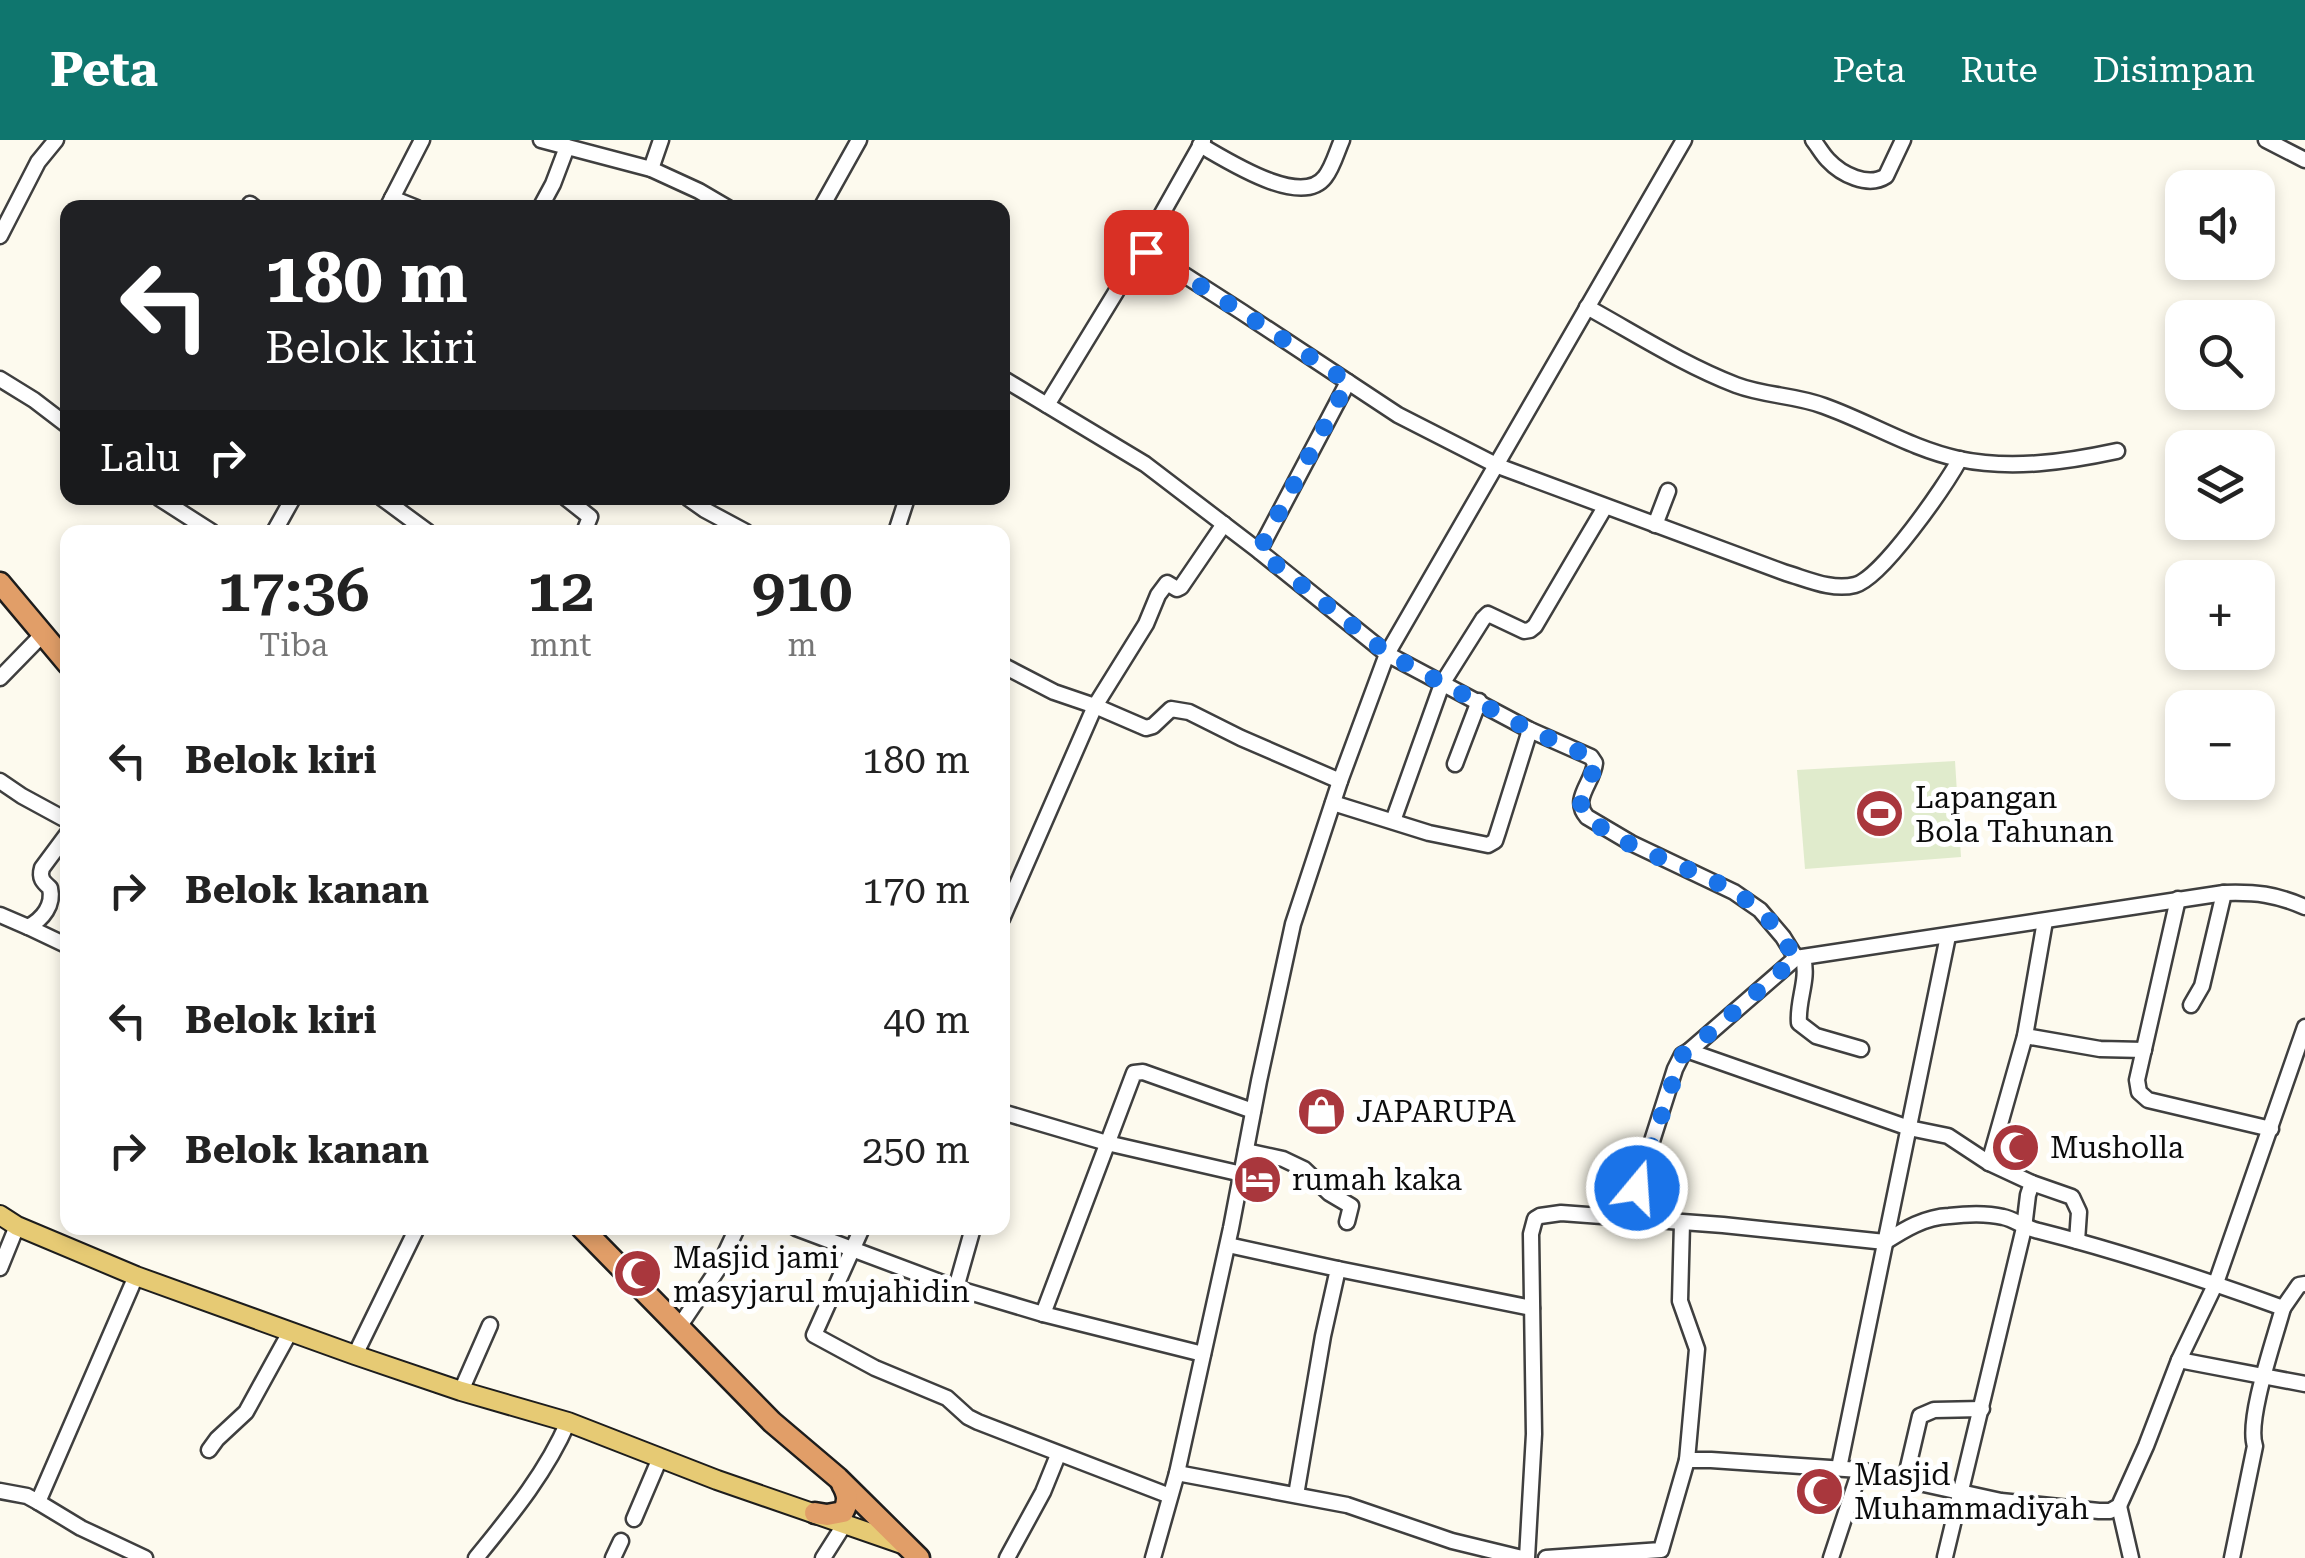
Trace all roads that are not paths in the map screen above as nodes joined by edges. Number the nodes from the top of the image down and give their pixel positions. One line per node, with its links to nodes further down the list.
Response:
1 (56, 140): 19 (street)
2 (422, 140): 15 (street)
3 (541, 140): 12 (street)
4 (661, 140): 14 (street)
5 (859, 140): 18 (street)
6 (1342, 140): 11 (street)
7 (1684, 140): 21 (street)
8 (1813, 140): 9 (street)
9 (1903, 140)
10 (2266, 140): 13 (street)
11 (1201, 143): 20 (street)
12 (567, 147): 14 (street); 16 (street)
13 (2305, 160)
14 (652, 169): 17 (street)
15 (392, 200)
16 (544, 200)
17 (714, 200)
18 (825, 200)
19 (0, 236)
20 (1142, 251): 23 (street); 25 (street)
21 (1588, 307): 28 (street); 29 (street)
22 (0, 379): 26 (street)
23 (1348, 382): 29 (street); 40 (street)
24 (1010, 383): 25 (street)
25 (1047, 406): 35 (street)
26 (60, 420)
27 (2117, 451): 28 (street)
28 (1960, 459): 39 (street)
29 (1498, 466): 34 (street); 43 (street)
30 (1668, 491): 39 (street)
31 (171, 505): 36 (street)
32 (391, 505): 37 (street)
33 (698, 505): 38 (street)
34 (1604, 506): 39 (street); 47 (street)
35 (1224, 524): 40 (street); 49 (street)
36 (201, 525)
37 (419, 525)
38 (733, 525)
39 (1655, 525)
40 (1259, 551): 43 (street)
41 (0, 584): 42 (highway)
42 (42, 635): 44 (highway); 46 (street)
43 (1388, 654): 47 (street); 53 (street)
44 (60, 655)
45 (1010, 669): 49 (street)
46 (0, 678)
47 (1442, 684): 48 (street); 56 (street)
48 (1479, 702): 50 (street); 51 (street)
49 (1095, 706): 53 (street); 60 (street)
50 (1530, 730): 56 (street); 67 (street)
51 (1455, 764)
52 (0, 781): 55 (street)
53 (1340, 781): 54 (street)
54 (1333, 803): 56 (street); 74 (street)
55 (60, 817)
56 (1393, 822)
57 (60, 844): 64 (street)
58 (2224, 893): 59 (street); 61 (street); 68 (street)
59 (2178, 899): 63 (street); 72 (street)
60 (1010, 901)
61 (2305, 907)
62 (0, 916): 64 (street)
63 (2045, 921): 65 (street); 70 (street)
64 (28, 927): 66 (street)
65 (1948, 936): 67 (street); 76 (street)
66 (60, 942)
67 (1800, 958): 71 (street); 73 (street)
68 (2191, 1005)
69 (2305, 1027): 77 (street)
70 (2025, 1036): 72 (street); 80 (street)
71 (1862, 1048)
72 (2144, 1050): 77 (street)
73 (1689, 1051): 76 (street); 84 (street)
74 (1253, 1111): 78 (street); 79 (street)
75 (1010, 1114): 78 (street)
76 (1909, 1128): 80 (street); 96 (street)
77 (2271, 1129): 102 (street)
78 (1107, 1143): 81 (street); 107 (street)
79 (1246, 1151): 81 (street); 85 (street)
80 (1989, 1162): 82 (street)
81 (1242, 1174): 97 (street)
82 (2032, 1182): 88 (street); 95 (street)
83 (0, 1215): 87 (main road)
84 (1632, 1219): 86 (street); 105 (street)
85 (1347, 1222)
86 (1682, 1223): 96 (street); 122 (street)
87 (17, 1226): 99 (street); 101 (main road)
88 (2024, 1228): 95 (street); 96 (street); 117 (street)
89 (414, 1235): 112 (street)
90 (589, 1235): 109 (highway)
91 (734, 1235): 109 (street)
92 (815, 1235): 98 (street)
93 (859, 1235): 98 (street)
94 (971, 1235): 104 (street)
95 (2078, 1241): 102 (street)
96 (1886, 1242): 123 (street)
97 (1228, 1245): 100 (street); 111 (street)
98 (854, 1249): 104 (street); 120 (street)
99 (0, 1268)
100 (1338, 1269): 105 (street); 130 (street)
101 (136, 1276): 110 (main road); 132 (street)
102 (2216, 1284): 106 (street); 113 (street)
103 (2305, 1284): 106 (street)
104 (956, 1288): 107 (street)
105 (1532, 1308): 146 (street)
106 (2284, 1308): 114 (street)
107 (1043, 1314): 111 (street)
108 (490, 1325): 116 (street)
109 (678, 1327): 126 (highway)
110 (290, 1332): 112 (main road); 119 (street)
111 (1204, 1354): 125 (street)
112 (355, 1355): 116 (main road)
113 (2179, 1360): 114 (street); 133 (street)
114 (2264, 1374): 115 (street); 150 (street)
115 (2305, 1384)
116 (460, 1391): 118 (main road)
117 (1982, 1409): 127 (street); 129 (street)
118 (568, 1422): 121 (main road); 141 (street)
119 (209, 1450)
120 (1058, 1455): 131 (street); 144 (street)
121 (660, 1458): 134 (main road); 135 (street)
122 (1687, 1460): 123 (street); 147 (street)
123 (1840, 1468): 124 (street)
124 (1860, 1470): 127 (street); 148 (street)
125 (1177, 1473): 130 (street); 131 (street)
126 (838, 1478): 134 (highway); 138 (highway)
127 (1905, 1480): 129 (street)
128 (0, 1491): 132 (street)
129 (1961, 1492): 133 (street); 139 (street)
130 (1296, 1495): 146 (street)
131 (1170, 1496): 145 (street)
132 (38, 1502): 140 (street)
133 (2118, 1506): 149 (street)
134 (814, 1512): 136 (main road)
135 (634, 1519)
136 (844, 1526): 138 (main road); 143 (street)
137 (621, 1541): 142 (street)
138 (912, 1552)
139 (1946, 1557)
140 (145, 1558)
141 (476, 1558)
142 (613, 1558)
143 (823, 1558)
144 (1007, 1558)
145 (1152, 1558)
146 (1525, 1558)
147 (1546, 1558)
148 (1831, 1558)
149 (2131, 1558)
150 (2232, 1558)

